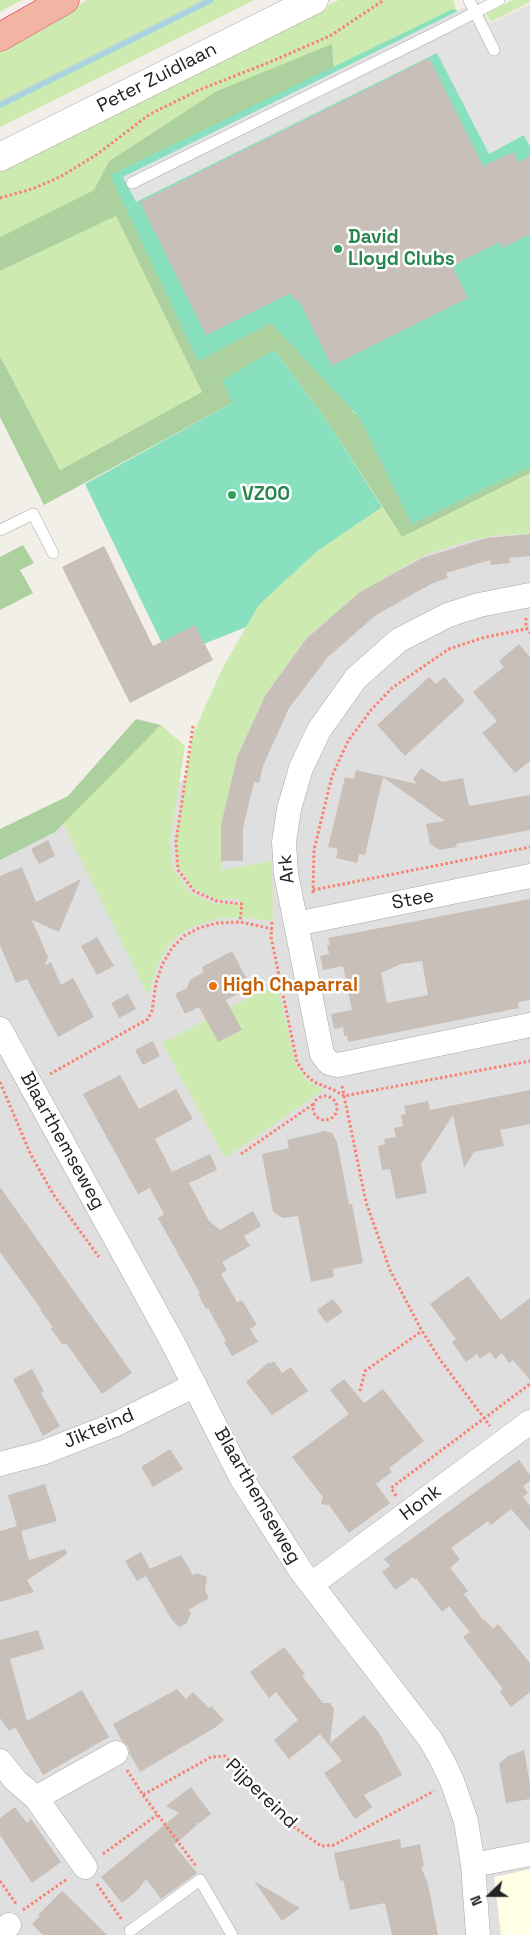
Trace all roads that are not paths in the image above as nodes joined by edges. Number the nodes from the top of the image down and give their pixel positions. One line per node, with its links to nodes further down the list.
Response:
1 (65, 0): 6 (highway)
2 (314, 0): 8 (street, Peter Zuidlaan)
3 (469, 0): 5 (lane)
4 (499, 0): 5 (lane)
5 (475, 12): 7 (lane); 9 (lane)
6 (0, 37)
7 (494, 50)
8 (0, 157)
9 (132, 183)
10 (0, 530): 11 (lane)
11 (53, 553)
12 (530, 595): 14 (street, Ark)
13 (530, 876): 14 (street, Stee)
14 (303, 922): 15 (street, Ark)
15 (530, 1025)
16 (0, 1028): 17 (street, Blaarthemseweg)
17 (195, 1385): 19 (street, Jikteind); 20 (street, Blaarthemseweg)
18 (530, 1422): 20 (street, Honk)
19 (0, 1464)
20 (312, 1584): 25 (street, Blaarthemseweg)
21 (116, 1753): 23 (street)
22 (0, 1761): 23 (street)
23 (36, 1798): 26 (street)
24 (530, 1854): 25 (street)
25 (473, 1865): 29 (street, Blaarthemseweg)
26 (85, 1868)
27 (130, 1931): 28 (lane)
28 (232, 1935)
29 (478, 1935)

